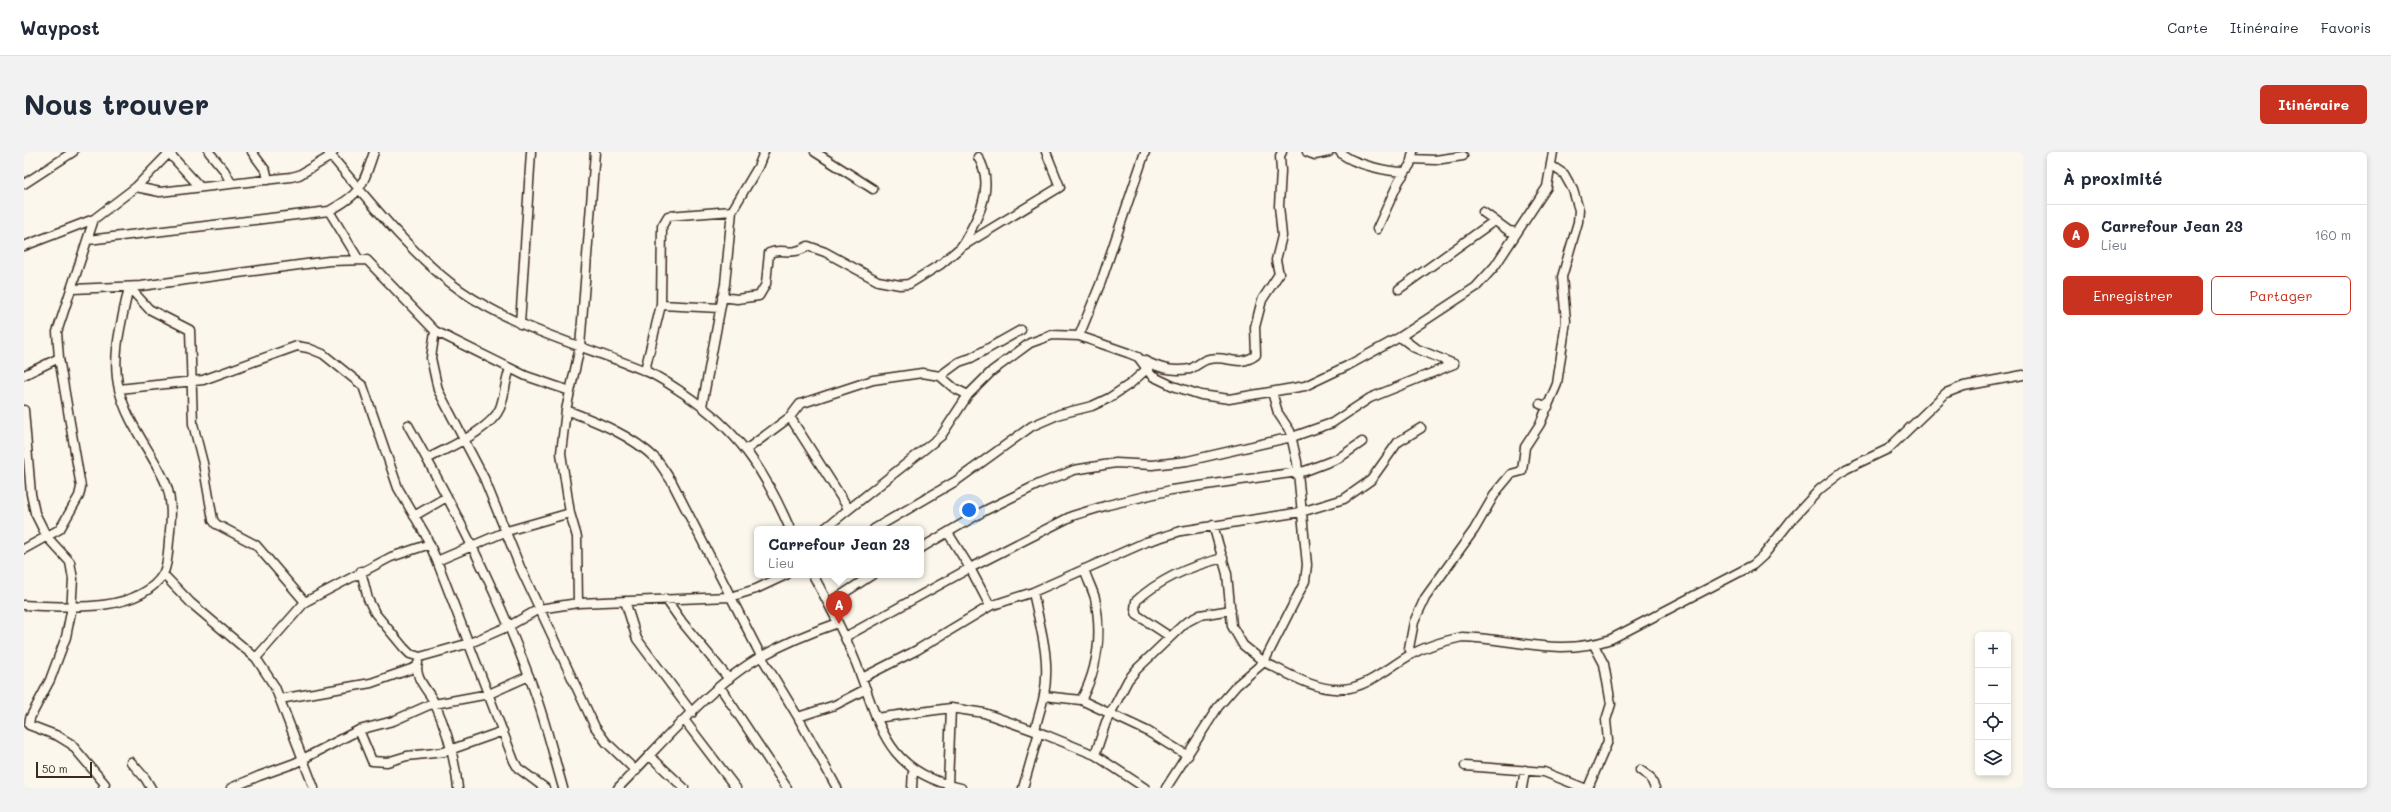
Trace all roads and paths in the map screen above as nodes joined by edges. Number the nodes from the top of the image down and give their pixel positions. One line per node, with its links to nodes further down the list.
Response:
1 (73, 152): 25 (street)
2 (169, 152): 26 (street); 27 (street)
3 (209, 152): 24 (street)
4 (252, 152): 23 (street)
5 (374, 152): 29 (street)
6 (531, 152): 47 (street)
7 (595, 152): 52 (street)
8 (764, 152): 31 (street)
9 (816, 152): 28 (street)
10 (1046, 152): 39 (street)
11 (1144, 152): 50 (street)
12 (1282, 152): 53 (street)
13 (1306, 152): 14 (street)
14 (1329, 152)
15 (1340, 152): 22 (street)
16 (1553, 152): 21 (street)
17 (331, 153): 23 (street); 29 (street)
18 (1413, 156): 19 (street); 22 (street)
19 (1463, 156)
20 (978, 158): 39 (street)
21 (1552, 166): 36 (street); 121 (street)
22 (1405, 172): 35 (street)
23 (268, 180): 24 (street)
24 (231, 183): 27 (street)
25 (24, 184)
26 (136, 187): 27 (street); 33 (street)
27 (200, 187)
28 (873, 189)
29 (359, 191): 30 (street); 47 (street)
30 (329, 211): 37 (street); 40 (street)
31 (732, 211): 44 (street); 45 (street)
32 (1483, 212): 34 (street)
33 (94, 219): 37 (street); 38 (street)
34 (1494, 221): 36 (street); 43 (street)
35 (1377, 228)
36 (1517, 232): 51 (street)
37 (88, 240): 42 (street)
38 (24, 246)
39 (960, 247): 44 (street)
40 (359, 260): 41 (street); 49 (street)
41 (128, 287): 42 (street); 61 (street); 62 (street)
42 (73, 289): 54 (street)
43 (1400, 289)
44 (722, 297): 46 (street)
45 (661, 305): 46 (street); 57 (street)
46 (720, 308): 66 (street)
47 (520, 324): 52 (street)
48 (1021, 330): 60 (street)
49 (436, 331): 56 (street); 73 (street)
50 (1079, 336): 53 (street); 65 (street)
51 (1400, 337): 64 (street); 72 (street)
52 (580, 347): 57 (street); 63 (street)
53 (1138, 357): 55 (street)
54 (59, 358): 58 (street); 89 (street)
55 (1148, 368): 64 (street); 86 (street)
56 (510, 369): 63 (street); 73 (street)
57 (645, 370): 66 (street)
58 (24, 374)
59 (2023, 375): 120 (street)
60 (940, 376): 65 (street); 69 (street)
61 (191, 382): 62 (street); 82 (street); 107 (street)
62 (119, 389): 99 (street)
63 (570, 391): 68 (street)
64 (1272, 392): 72 (street)
65 (968, 395): 79 (street)
66 (702, 406): 75 (street)
67 (24, 410): 89 (street)
68 (566, 410): 81 (street); 104 (street)
69 (790, 417): 75 (street); 79 (street)
70 (408, 425): 76 (street)
71 (1421, 428): 80 (street)
72 (1292, 437): 77 (street); 88 (street)
73 (463, 439): 76 (street); 87 (street)
74 (1362, 442): 77 (street)
75 (747, 450): 84 (street)
76 (427, 459): 78 (street)
77 (1298, 473): 80 (street); 96 (street)
78 (445, 498): 82 (street); 92 (street)
79 (848, 508): 85 (street)
80 (1301, 512): 83 (street); 125 (street)
81 (570, 513): 87 (street); 108 (street)
82 (414, 516): 90 (street)
83 (1213, 525): 94 (street); 97 (street)
84 (789, 526)
85 (827, 526)
86 (879, 526)
87 (507, 532): 92 (street); 113 (street)
88 (948, 533): 91 (street); 96 (street)
89 (47, 537): 93 (street); 111 (street)
90 (430, 544): 95 (street); 98 (street)
91 (924, 546)
92 (471, 547): 95 (street); 116 (street)
93 (24, 549)
94 (1223, 558): 114 (street); 117 (street)
95 (437, 561): 119 (street)
96 (970, 568): 112 (street); 118 (street)
97 (1084, 569): 103 (street); 135 (street)
98 (361, 571): 107 (street); 123 (street)
99 (163, 574): 111 (street); 124 (street)
100 (780, 578): 104 (street)
101 (816, 578): 109 (street)
102 (868, 578): 109 (street)
103 (1033, 592): 112 (street); 133 (street)
104 (730, 598): 105 (street); 122 (street)
105 (666, 599): 106 (street); 129 (street)
106 (625, 601): 108 (street); 138 (street)
107 (305, 602): 124 (street)
108 (578, 604): 113 (street)
109 (829, 604): 115 (street)
110 (24, 605): 111 (street)
111 (71, 606): 143 (street)
112 (990, 606): 128 (street)
113 (539, 609): 116 (street); 157 (street)
114 (1231, 610): 117 (street); 125 (street)
115 (838, 623): 118 (street); 122 (street)
116 (509, 626): 119 (street); 127 (street)
117 (1169, 636): 139 (street)
118 (845, 637): 128 (street)
119 (470, 643): 123 (street); 132 (street)
120 (1594, 645): 121 (street); 178 (street)
121 (1412, 654): 125 (street)
122 (761, 656): 129 (street); 140 (street)
123 (420, 657): 126 (street)
124 (256, 658): 134 (street)
125 (1264, 662): 150 (street)
126 (417, 667): 134 (street); 136 (street)
127 (529, 676): 132 (street); 166 (street)
128 (862, 678): 131 (street)
129 (729, 679): 130 (street)
130 (720, 687): 138 (street); 169 (street)
131 (866, 689): 140 (street); 141 (street)
132 (489, 694): 136 (street); 145 (street)
133 (1044, 696): 135 (street); 146 (street)
134 (280, 699): 151 (street)
135 (1081, 700): 139 (street)
136 (435, 704): 144 (street); 147 (street)
137 (951, 708): 141 (street); 146 (street); 158 (street)
138 (692, 713): 142 (street)
139 (1110, 714): 148 (street); 150 (street)
140 (798, 717): 170 (street)
141 (876, 718): 154 (street)
142 (685, 721): 149 (street); 168 (street)
143 (27, 728): 160 (street)
144 (358, 730): 147 (street); 151 (street)
145 (503, 731): 147 (street); 165 (street)
146 (1037, 732): 148 (street); 173 (street)
147 (451, 750): 164 (street)
148 (1095, 755): 174 (street)
149 (650, 756): 157 (street); 167 (street)
150 (1188, 756): 175 (street)
151 (303, 759): 162 (street); 163 (street)
152 (131, 762): 161 (street)
153 (1465, 766): 155 (street)
154 (913, 769): 158 (street); 171 (street)
155 (1525, 770): 176 (street); 177 (street)
156 (1640, 770): 179 (street)
157 (636, 771): 159 (street)
158 (948, 785): 172 (street)
159 (621, 787)
160 (103, 788)
161 (152, 788)
162 (231, 788)
163 (314, 788)
164 (458, 788)
165 (545, 788)
166 (564, 788)
167 (684, 788)
168 (736, 788)
169 (787, 788)
170 (837, 788)
171 (912, 788)
172 (961, 788)
173 (1023, 788)
174 (1145, 788)
175 (1166, 788)
176 (1522, 788)
177 (1584, 788)
178 (1588, 788)
179 (1655, 788)

